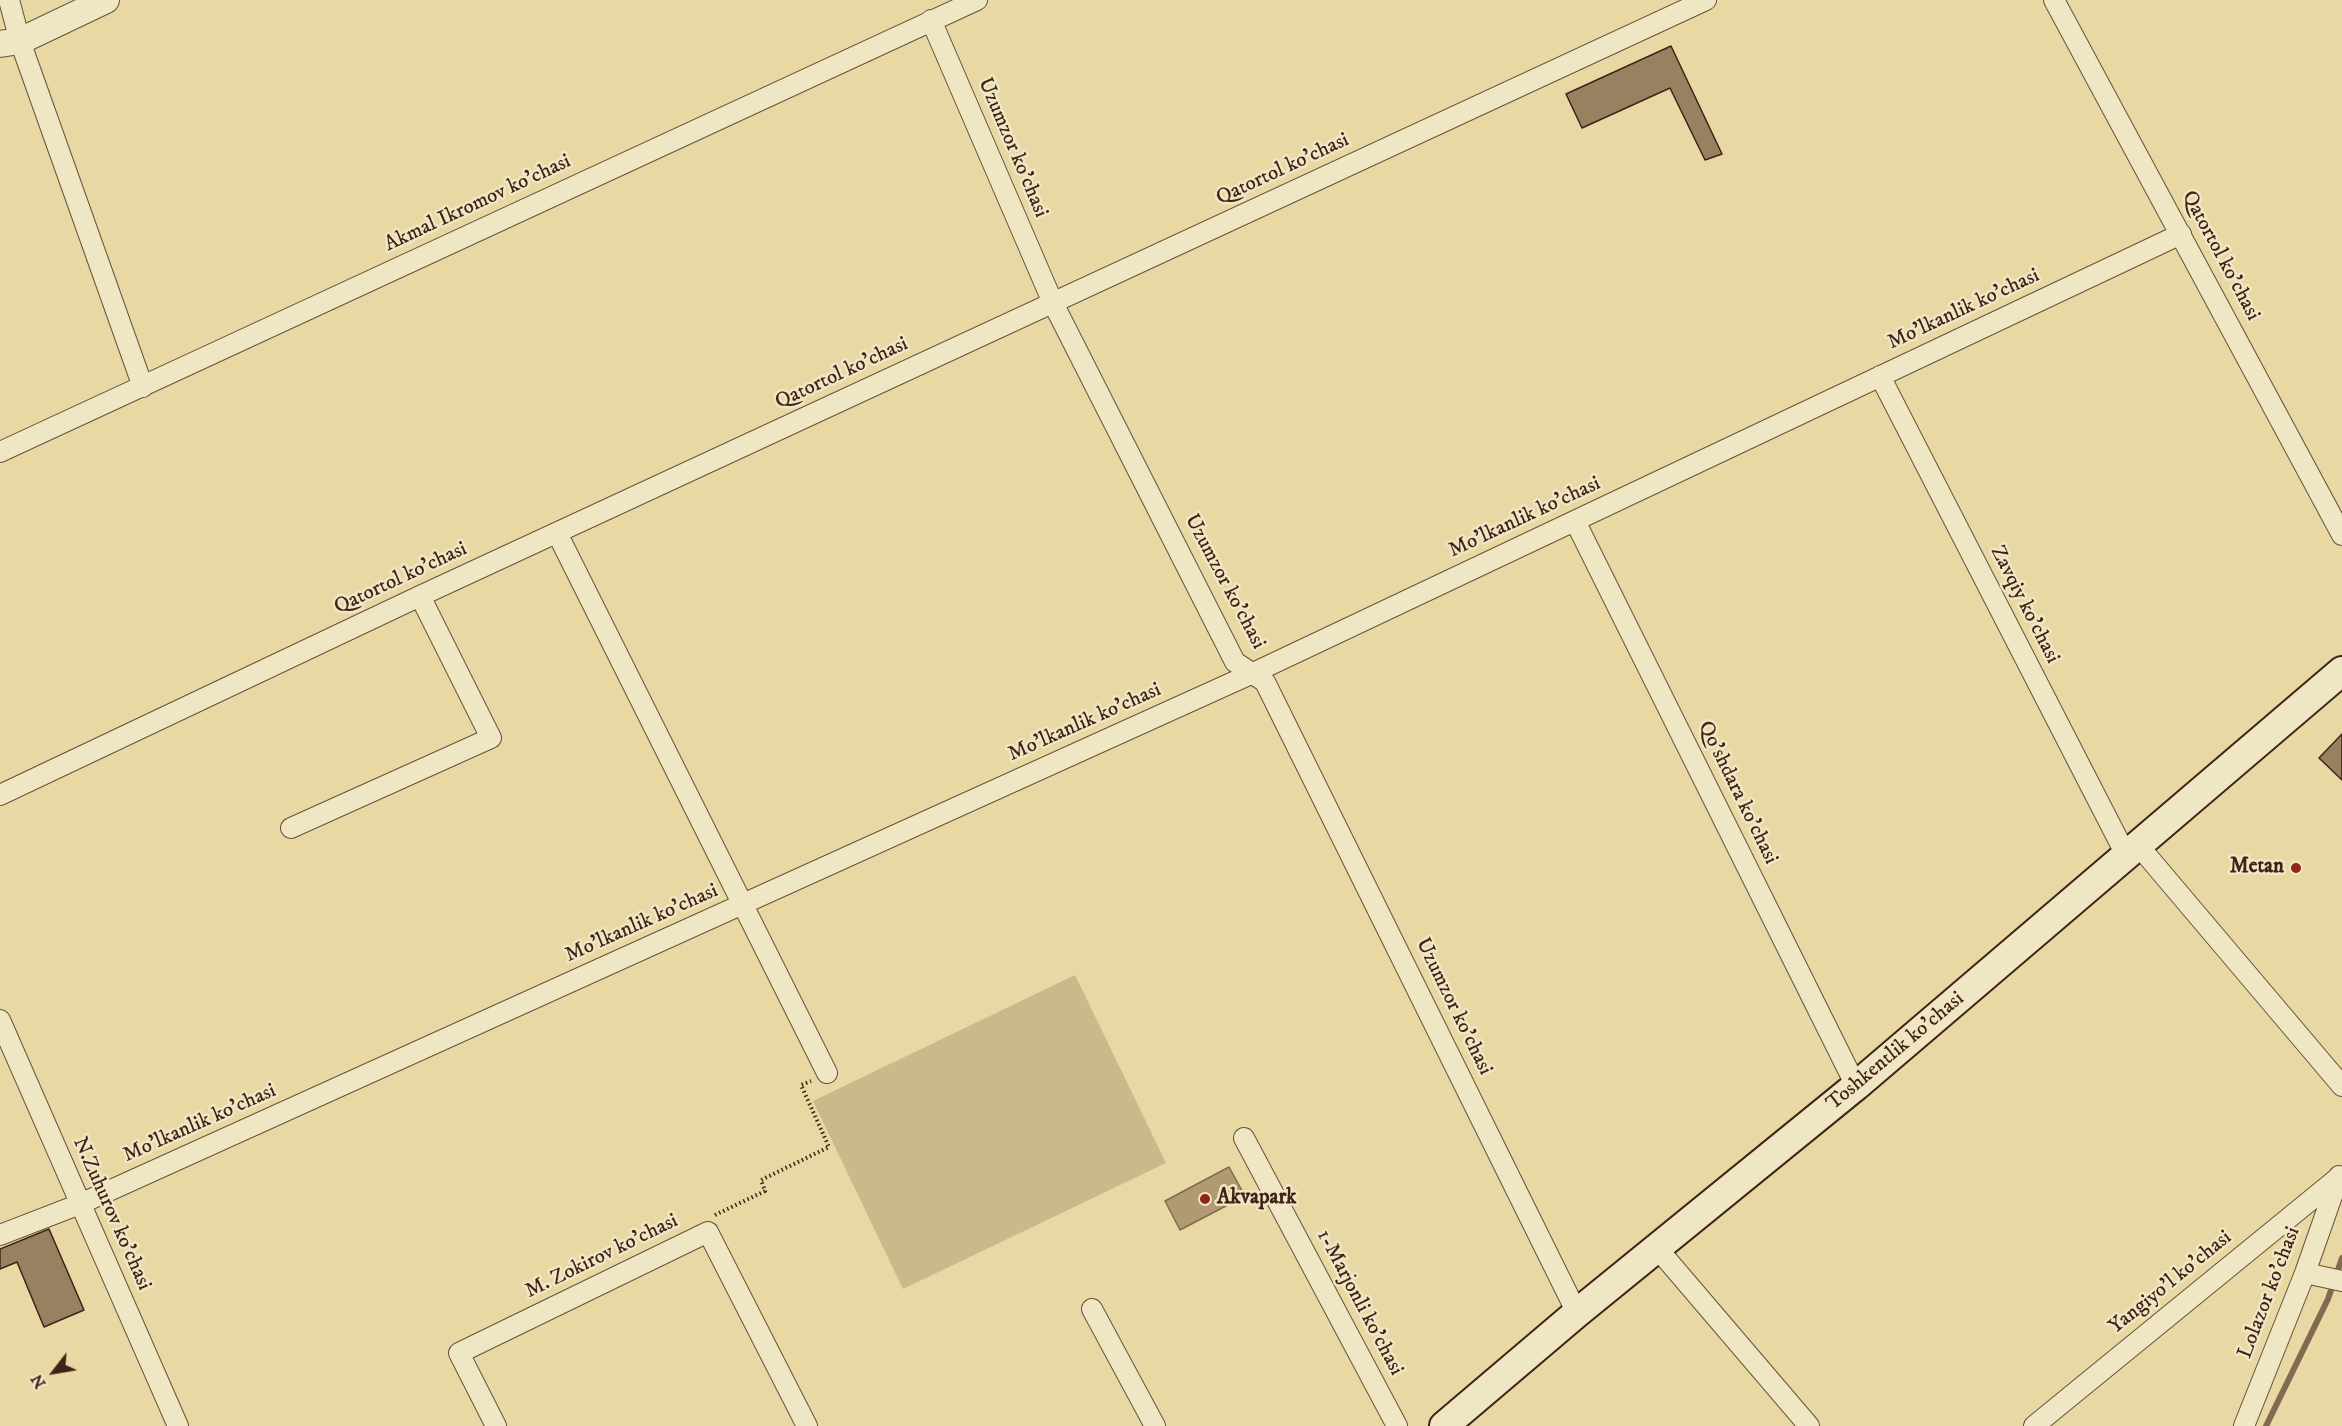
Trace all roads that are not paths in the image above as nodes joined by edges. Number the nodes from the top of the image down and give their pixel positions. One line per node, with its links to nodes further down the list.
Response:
1 (9, 0): 7 (street)
2 (106, 0): 7 (street)
3 (977, 0): 6 (street, Akmal Ikromov ko'chasi)
4 (1706, 0): 9 (street, Qatortol ko'chasi)
5 (2054, 0): 8 (street, Qatortol ko'chasi)
6 (931, 20): 9 (street, Uzumzor ko'chasi); 11 (street, Akmal Ikromov ko'chasi)
7 (10, 43): 11 (street)
8 (2181, 234): 10 (street, Mo'lkanlik ko'chasi); 15 (street, Qatortol ko'chasi)
9 (1053, 303): 14 (street, Qatortol ko'chasi); 17 (street, Uzumzor ko'chasi)
10 (1880, 376): 13 (street, Mo'lkanlik ko'chasi); 21 (street, Zavqiy ko'chasi)
11 (142, 387): 12 (street, Akmal Ikromov ko'chasi)
12 (0, 452)
13 (1575, 521): 17 (street, Mo'lkanlik ko'chasi); 25 (street, Qo'shdara ko'chasi)
14 (557, 533): 16 (street, Qatortol ko'chasi); 22 (street)
15 (2342, 535)
16 (420, 596): 19 (street, Qatortol ko'chasi); 20 (street)
17 (1251, 674): 22 (street, Mo'lkanlik ko'chasi); 35 (street, Uzumzor ko'chasi)
18 (2340, 677): 21 (main road, Toshkentlik ko'chasi)
19 (0, 795)
20 (291, 828)
21 (2132, 850): 25 (main road, Toshkentlik ko'chasi); 26 (street, Zavqiy ko'chasi)
22 (744, 904): 24 (street); 29 (street, Mo'lkanlik ko'chasi)
23 (0, 1020): 29 (street, N.Zuhurov ko'chasi)
24 (827, 1073)
25 (1856, 1086): 31 (main road, Toshkentlik ko'chasi)
26 (2342, 1086)
27 (1244, 1138): 40 (street, 1-Marjonli ko'chasi)
28 (2340, 1173): 32 (street, Lolazor ko'chasi); 43 (street, Yangiyo'l ko'chasi)
29 (80, 1204): 30 (street, Mo'lkanlik ko'chasi); 36 (street, N.Zuhurov ko'chasi)
30 (0, 1235)
31 (1657, 1248): 35 (main road, Toshkentlik ko'chasi); 42 (street)
32 (2305, 1272): 33 (street); 44 (street, Lolazor ko'chasi)
33 (2342, 1281)
34 (1092, 1309): 39 (street)
35 (1577, 1313): 41 (main road, Toshkentlik ko'chasi)
36 (178, 1426)
37 (496, 1426): 38 (street, M. Zokirov ko'chasi)
38 (807, 1426)
39 (1155, 1426)
40 (1397, 1426)
41 (1444, 1426)
42 (1809, 1426)
43 (2034, 1426)
44 (2244, 1426)

